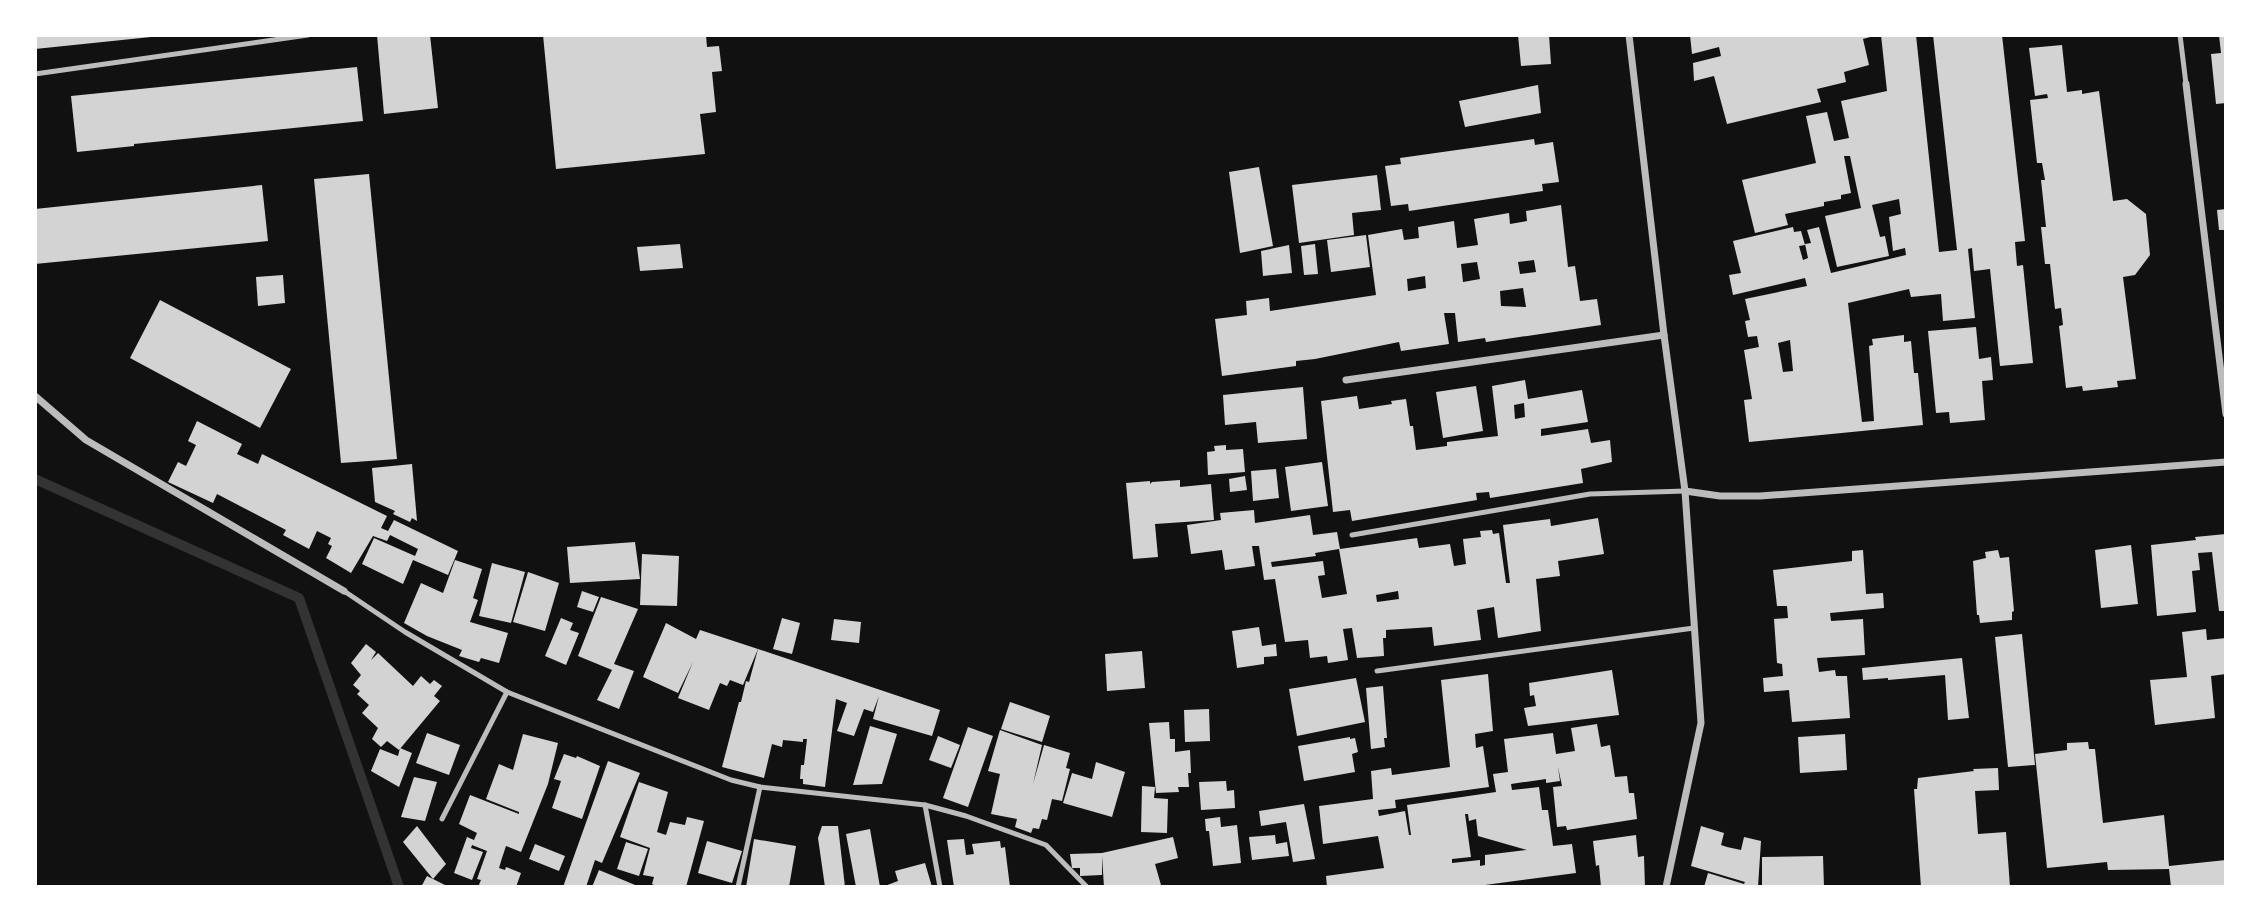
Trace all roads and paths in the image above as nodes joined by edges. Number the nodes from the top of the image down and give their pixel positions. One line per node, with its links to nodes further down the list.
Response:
1 (308, 35): 4 (lane)
2 (1629, 35): 6 (street)
3 (2180, 35): 5 (lane)
4 (35, 74)
5 (2186, 84): 9 (street)
6 (1664, 335): 7 (street); 11 (street)
7 (1346, 380)
8 (35, 396): 13 (street)
9 (2226, 414)
10 (2226, 462): 11 (street)
11 (1685, 491): 12 (lane); 14 (street)
12 (1352, 535)
13 (344, 591): 16 (lane)
14 (1694, 628): 15 (lane); 23 (street)
15 (1377, 671)
16 (507, 692): 17 (lane); 19 (lane)
17 (760, 788): 18 (lane); 20 (lane)
18 (925, 805): 21 (lane); 22 (lane)
19 (442, 819)
20 (738, 887)
21 (940, 887)
22 (1087, 887)
23 (1666, 887)

